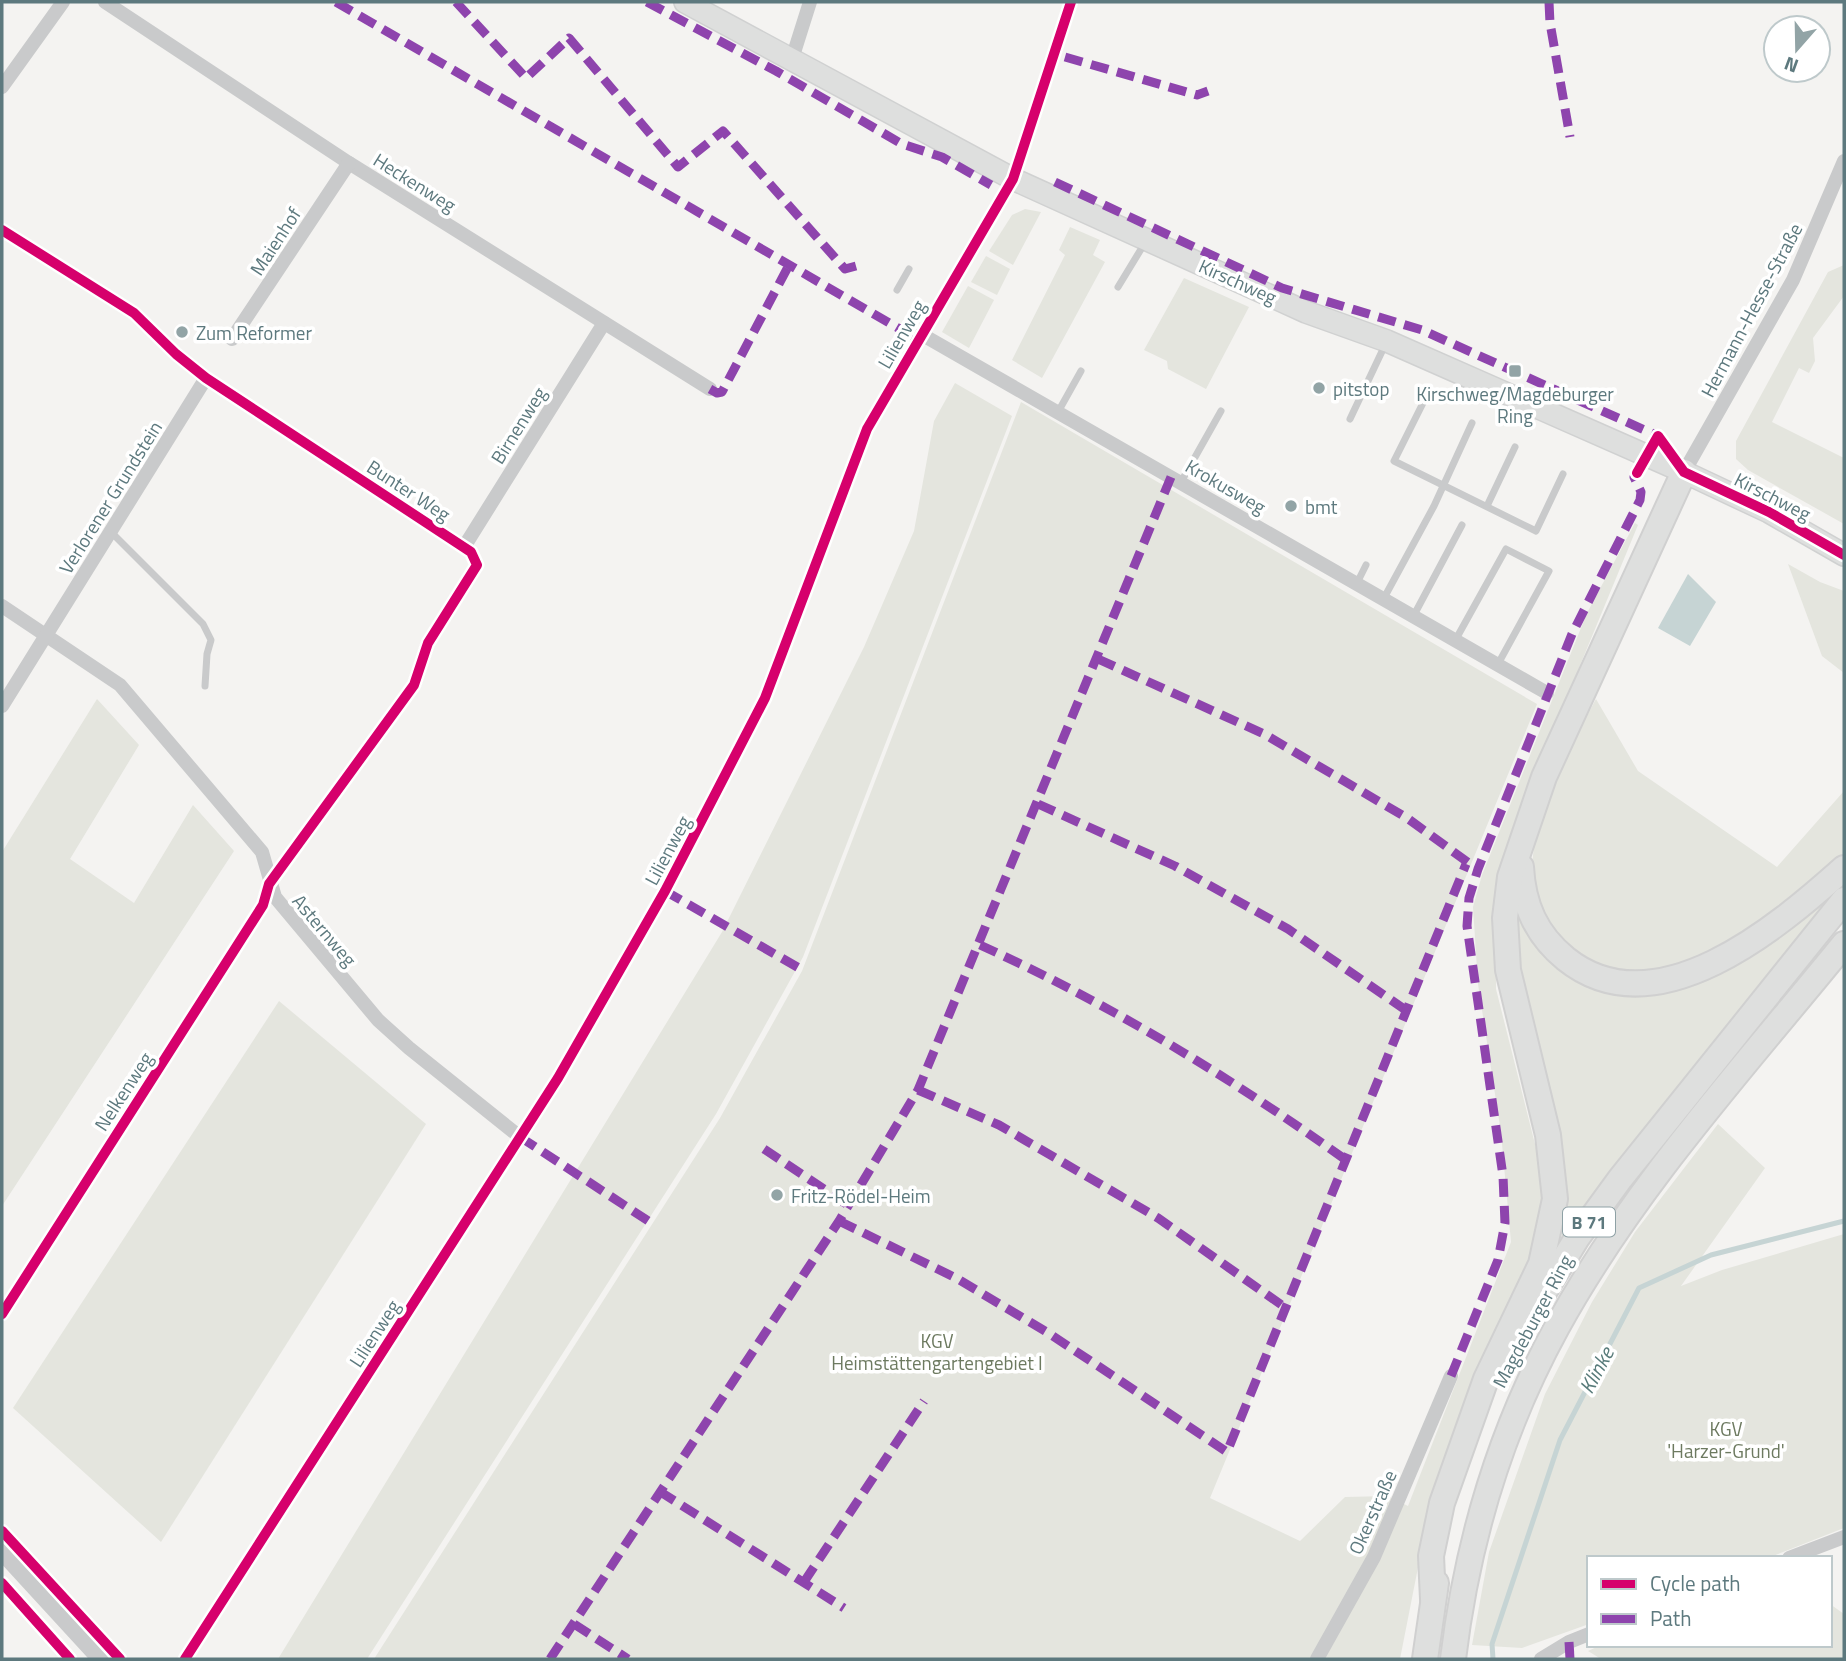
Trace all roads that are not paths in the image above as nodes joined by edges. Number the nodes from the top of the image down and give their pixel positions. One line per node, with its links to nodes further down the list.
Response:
1 (63, 2): 7 (street)
2 (105, 2): 9 (street, Heckenweg)
3 (685, 2): 6 (main road, Kirschweg)
4 (810, 2): 6 (street)
5 (1071, 2): 10 (street, Lilienweg)
6 (792, 59): 10 (main road, Kirschweg)
7 (2, 87)
8 (1844, 161): 29 (street, Hermann-Hesse-Straße)
9 (349, 163): 16 (street, Heckenweg); 18 (street, Maienhof)
10 (1013, 179): 12 (main road, Kirschweg); 17 (street, Lilienweg)
11 (2, 230): 21 (street, Bunter Weg)
12 (1146, 240): 14 (lane); 19 (main road, Kirschweg)
13 (909, 270): 15 (lane)
14 (1118, 287)
15 (897, 290)
16 (604, 323): 22 (street, Heckenweg); 36 (street, Birnenweg)
17 (921, 334): 25 (street, Krokusweg); 54 (street, Lilienweg)
18 (232, 339)
19 (1387, 341): 26 (lane); 29 (main road, Kirschweg)
20 (1081, 371): 25 (lane)
21 (206, 377): 35 (street, Verlorener Grundstein); 36 (street, Bunter Weg)
22 (710, 389)
23 (1423, 401): 32 (lane)
24 (1221, 411): 31 (lane)
25 (1058, 412): 31 (street, Krokusweg)
26 (1350, 419)
27 (1472, 424): 32 (lane)
28 (1515, 447): 33 (lane)
29 (1684, 472): 37 (main road, Kirschweg); 49 (highway)
30 (1563, 474): 33 (lane)
31 (1181, 482): 39 (street, Krokusweg)
32 (1443, 484): 33 (lane); 40 (lane)
33 (1487, 506)
34 (1462, 525): 42 (lane)
35 (111, 532): 43 (street, Verlorener Grundstein); 46 (lane)
36 (464, 547): 51 (street)
37 (1844, 555)
38 (1366, 565): 39 (lane)
39 (1357, 583): 40 (street, Krokusweg)
40 (1384, 598): 42 (street, Krokusweg)
41 (2, 606): 43 (street, Asternweg)
42 (1414, 615): 44 (street, Krokusweg)
43 (46, 636): 48 (street, Verlorener Grundstein); 51 (street, Asternweg)
44 (1456, 639): 45 (street, Krokusweg); 45 (lane)
45 (1498, 664): 47 (street, Krokusweg)
46 (205, 686)
47 (1548, 693)
48 (2, 706)
49 (1523, 832): 50 (highway); 60 (highway)
50 (1844, 868)
51 (269, 884): 54 (street, Asternweg); 55 (street, Nelkenweg)
52 (1844, 900): 60 (highway, Magdeburger Ring / B 71)
53 (1844, 944): 66 (highway, Magdeburger Ring / B 71)
54 (520, 1137): 63 (street, Lilienweg)
55 (2, 1314)
56 (1451, 1376): 64 (street, Okerstraße)
57 (1844, 1537): 59 (street)
58 (2, 1551): 62 (street)
59 (1794, 1556)
60 (1433, 1599): 65 (highway, Magdeburger Ring / B 71)
61 (1587, 1635): 67 (street)
62 (101, 1659)
63 (185, 1659)
64 (1317, 1659)
65 (1425, 1659)
66 (1453, 1659)
67 (1541, 1659)

